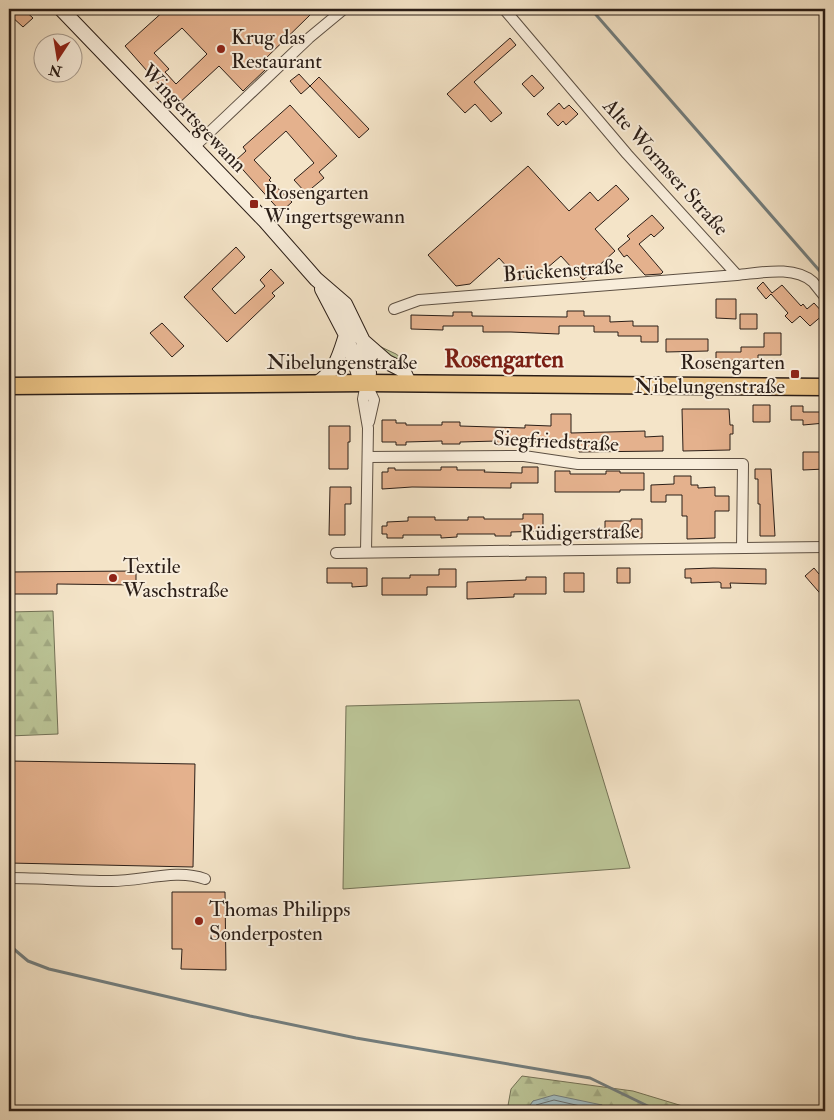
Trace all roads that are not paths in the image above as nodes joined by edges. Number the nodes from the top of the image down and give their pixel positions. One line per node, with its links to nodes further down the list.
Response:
1 (61, 9): 4 (main road, Wingertsgewann)
2 (344, 9): 4 (street)
3 (504, 9): 5 (street, Alte Wormser Straße)
4 (194, 147): 6 (main road, Wingertsgewann)
5 (737, 275): 7 (street); 8 (street, Brückenstraße)
6 (316, 279): 9 (main road, Wingertsgewann); 10 (main road, Wingertsgewann)
7 (825, 297)
8 (394, 309)
9 (346, 335): 11 (main road, Wingertsgewann); 13 (main road)
10 (363, 341): 11 (main road, Wingertsgewann); 12 (main road)
11 (366, 383): 12 (main road, Nibelungenstraße); 13 (main road, Nibelungenstraße); 16 (street)
12 (409, 383): 15 (main road, Nibelungenstraße)
13 (316, 384): 14 (main road, Nibelungenstraße)
14 (9, 386)
15 (825, 387)
16 (368, 457): 18 (street, Siegfriedstraße); 19 (street)
17 (825, 547): 18 (street, Rüdigerstraße)
18 (742, 548): 19 (street, Rüdigerstraße)
19 (366, 552): 20 (street, Rüdigerstraße)
20 (336, 553)
21 (9, 878): 22 (street)
22 (205, 879)

